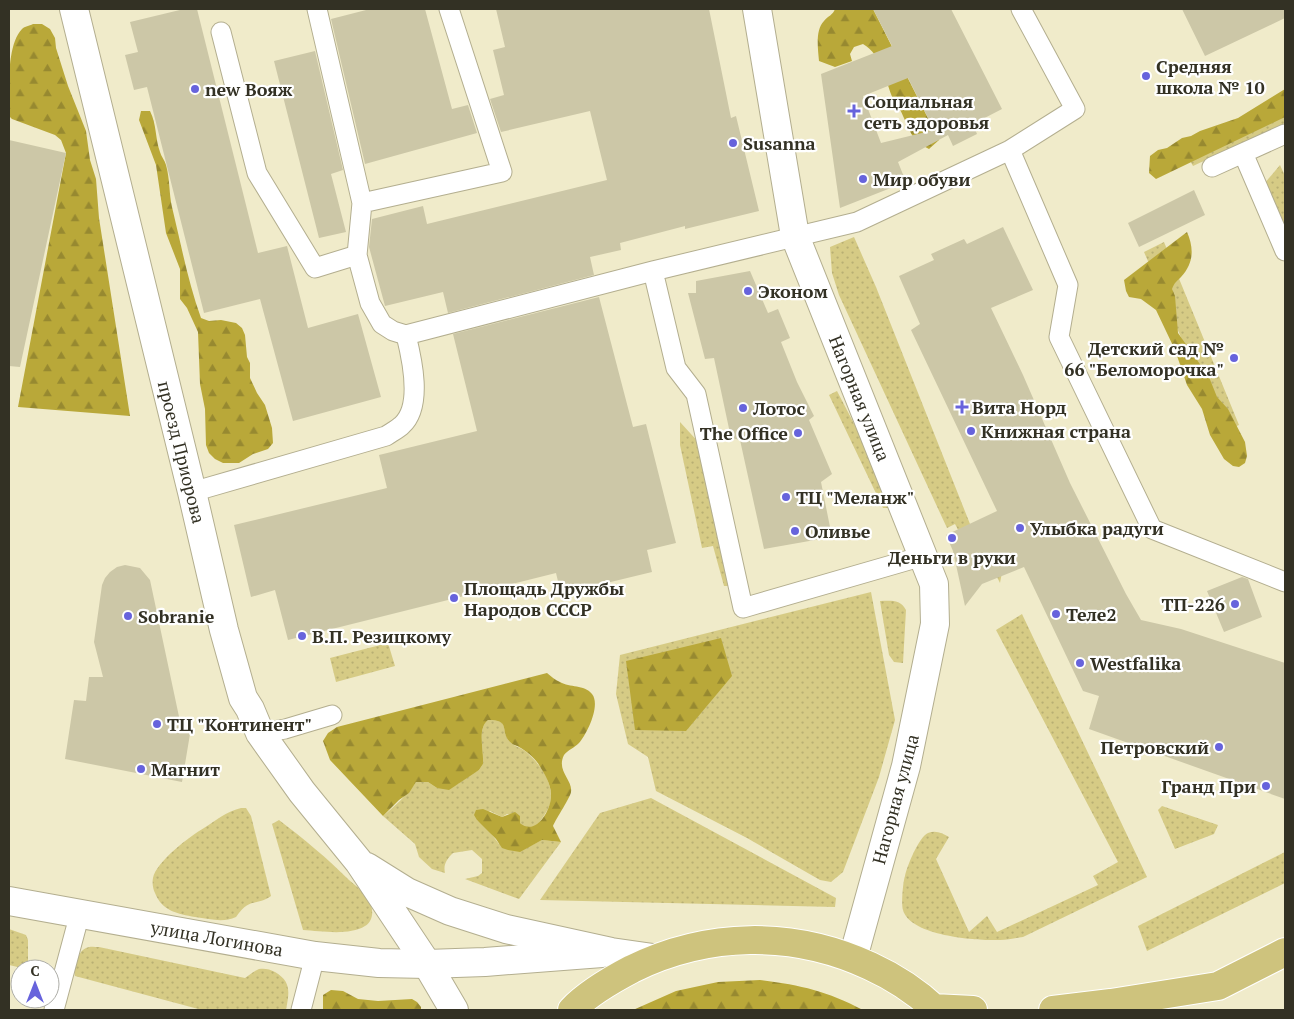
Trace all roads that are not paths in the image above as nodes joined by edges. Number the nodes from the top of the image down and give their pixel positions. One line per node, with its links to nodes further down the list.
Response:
1 (74, 9): 17 (street, проезд Приорова)
2 (316, 9): 11 (lane)
3 (449, 9): 11 (lane)
4 (757, 9): 12 (street, Нагорная улица)
5 (1022, 9): 8 (lane)
6 (221, 32): 14 (lane)
7 (1285, 134): 9 (lane)
8 (1010, 150): 12 (lane); 19 (lane)
9 (1243, 153): 10 (lane); 13 (lane)
10 (1212, 167)
11 (362, 203): 14 (lane)
12 (795, 236): 15 (lane); 18 (street, Нагорная улица)
13 (1285, 251)
14 (357, 255): 16 (lane)
15 (653, 271): 16 (lane); 18 (lane)
16 (406, 335): 17 (lane)
17 (192, 492): 21 (street, проезд Приорова)
18 (923, 556): 29 (street, Нагорная улица)
19 (1285, 582)
20 (332, 715): 21 (lane)
21 (260, 733): 22 (street, проезд Приорова)
22 (359, 862): 25 (street); 30 (street)
23 (9, 900): 24 (street, улица Логинова)
24 (80, 913): 27 (street, улица Логинова); 33 (lane)
25 (611, 952): 28 (street); 30 (street, улица Логинова)
26 (1285, 952): 31 (main road)
27 (315, 956): 30 (street, улица Логинова); 34 (lane)
28 (653, 958): 29 (main road); 36 (main road)
29 (853, 958): 32 (main road)
30 (426, 964): 35 (street)
31 (1218, 986): 38 (main road); 39 (main road)
32 (934, 1009): 37 (main road)
33 (54, 1010)
34 (301, 1010)
35 (454, 1010)
36 (572, 1010)
37 (973, 1010)
38 (1053, 1010)
39 (1194, 1010)

